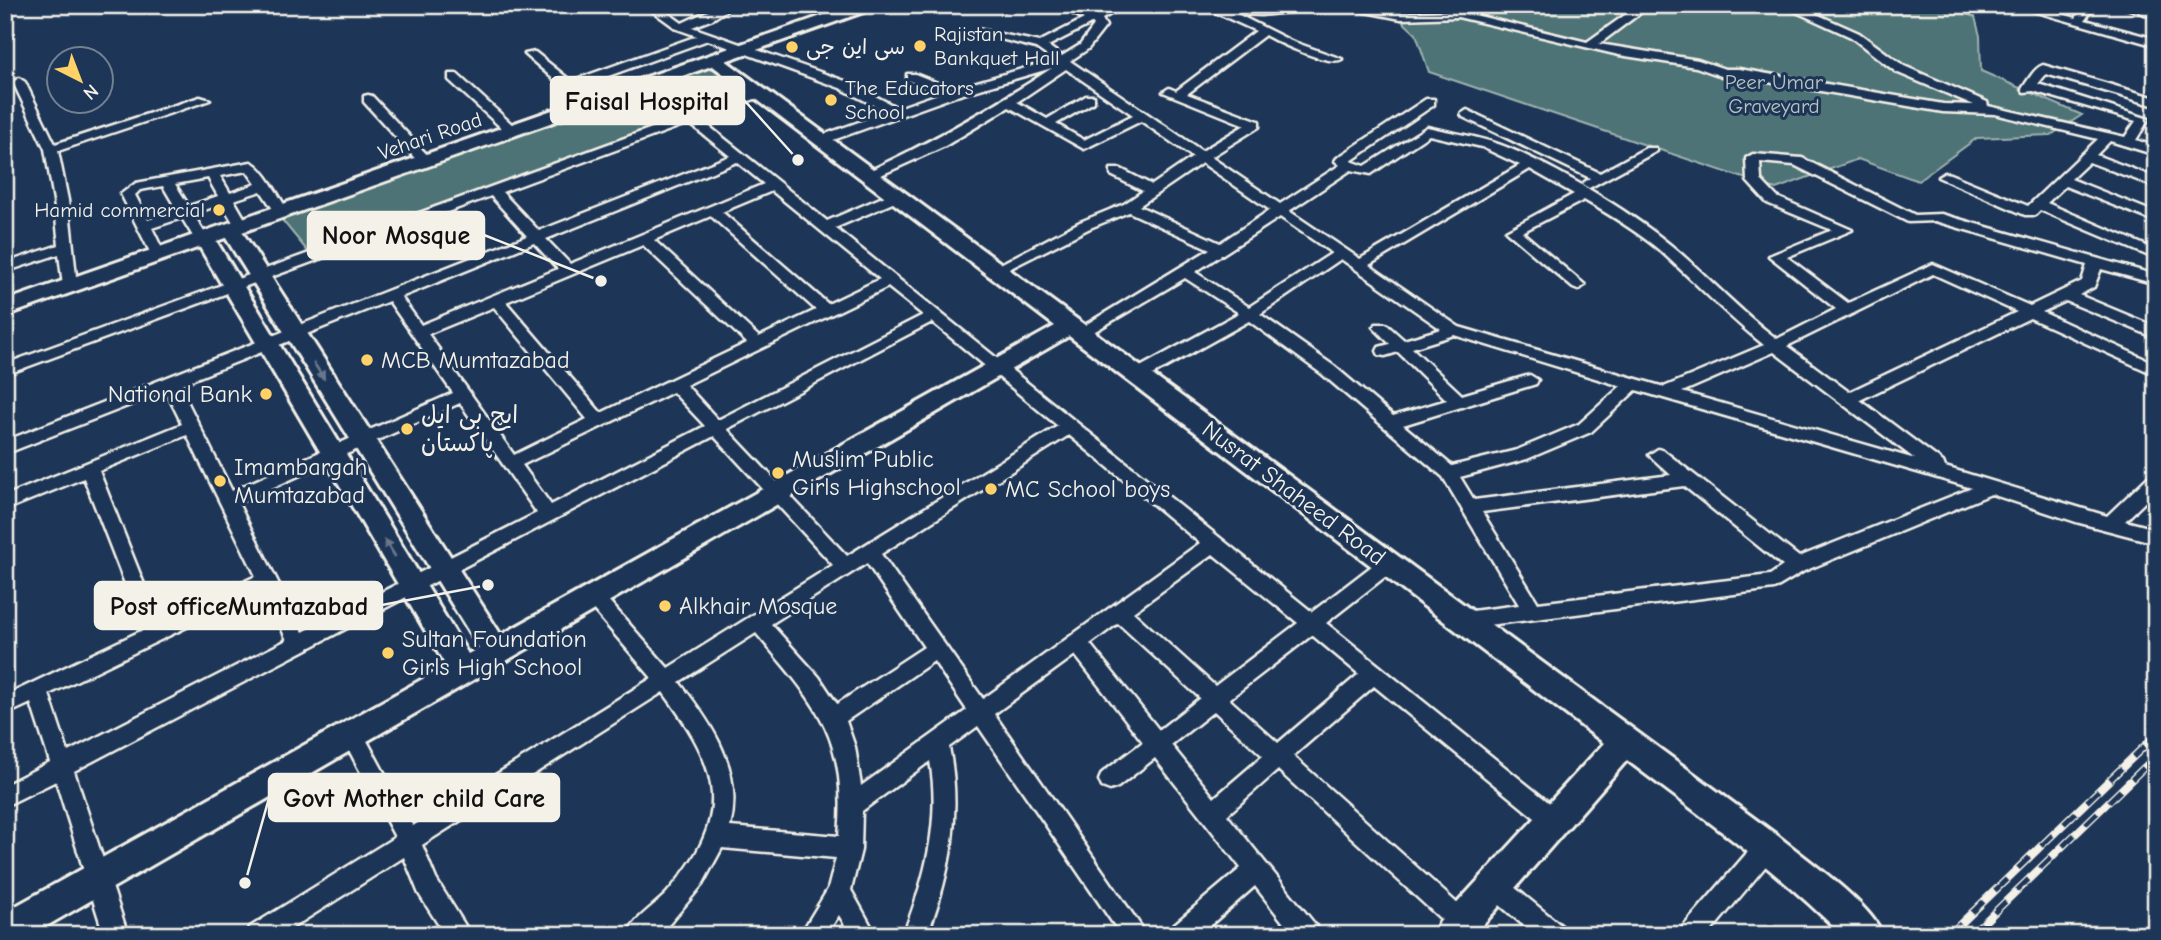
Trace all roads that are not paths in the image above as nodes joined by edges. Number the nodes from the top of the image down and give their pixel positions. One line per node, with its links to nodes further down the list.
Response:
1 (649, 5): 20 (street)
2 (729, 5): 20 (street)
3 (869, 5): 27 (main road, Vehari Road)
4 (1060, 5): 18 (street)
5 (1121, 5): 18 (street)
6 (1204, 5): 14 (street)
7 (1326, 5): 14 (street); 16 (street)
8 (1435, 5): 16 (street)
9 (1620, 5): 15 (street)
10 (1786, 5): 44 (street)
11 (2017, 5): 19 (street)
12 (2090, 5): 19 (street)
13 (2122, 5): 17 (street)
14 (1220, 7): 22 (street)
15 (1641, 8): 24 (street)
16 (1458, 14): 24 (street)
17 (2156, 15)
18 (1091, 18): 25 (street); 30 (street)
19 (2077, 22): 23 (street)
20 (681, 27): 26 (street)
21 (981, 31): 25 (street)
22 (1263, 31): 29 (street); 58 (street)
23 (2156, 43)
24 (1590, 45): 44 (street)
25 (1040, 46): 30 (street)
26 (712, 48): 27 (main road, Vehari Road); 34 (street); 35 (street, Nusrat Shaheed Road); 43 (main road, Vehari Road)
27 (741, 50): 45 (street)
28 (531, 54): 34 (street)
29 (1336, 59)
30 (1064, 62): 36 (street); 41 (street); 47 (street)
31 (453, 77): 51 (street)
32 (911, 77): 36 (street)
33 (19, 82): 55 (street)
34 (569, 86): 43 (street)
35 (759, 93): 48 (street); 53 (street, Nusrat Shaheed Road)
36 (952, 93): 45 (street)
37 (368, 99): 61 (street)
38 (1090, 99): 50 (street)
39 (204, 100): 55 (street)
40 (2156, 101): 49 (street); 49 (street)
41 (1008, 102): 50 (street); 66 (street)
42 (1430, 102): 63 (street)
43 (591, 103): 51 (main road, Vehari Road)
44 (1995, 110): 52 (street)
45 (896, 112): 53 (street)
46 (1467, 114): 68 (street)
47 (1140, 116): 50 (street); 58 (street)
48 (691, 118): 60 (street); 74 (street)
49 (2143, 119): 54 (street)
50 (1047, 124)
51 (512, 131): 61 (main road, Vehari Road)
52 (2107, 137): 54 (street); 59 (street)
53 (822, 140): 66 (street, Nusrat Shaheed Road)
54 (2127, 142): 57 (street)
55 (51, 149): 92 (street)
56 (1651, 151): 68 (street)
57 (2156, 151)
58 (1202, 156): 75 (street); 82 (street)
59 (2086, 156): 69 (street); 71 (street)
60 (739, 157): 73 (street); 89 (street)
61 (426, 162): 84 (main road, Vehari Road)
62 (1530, 164): 63 (street); 76 (street); 98 (street)
63 (1350, 165): 82 (street)
64 (212, 172): 70 (street); 72 (street); 78 (street)
65 (1116, 172): 75 (street)
66 (870, 176): 77 (street, Nusrat Shaheed Road)
67 (1945, 177): 79 (street)
68 (1600, 178): 76 (street)
69 (2062, 180): 79 (street); 85 (street)
70 (167, 181): 83 (street); 86 (street)
71 (2156, 183)
72 (265, 185): 78 (street); 84 (street)
73 (774, 186): 81 (street); 87 (street)
74 (493, 191): 89 (street); 103 (street)
75 (1152, 191): 80 (street)
76 (1581, 192): 106 (street); 126 (street)
77 (897, 196): 87 (street); 100 (street, Nusrat Shaheed Road)
78 (226, 198): 83 (street); 88 (street)
79 (2038, 204): 96 (street)
80 (1129, 207): 93 (street); 100 (street)
81 (713, 211): 91 (street); 114 (street)
82 (1280, 211): 93 (street); 94 (street)
83 (186, 212): 86 (street); 90 (street)
84 (282, 212): 88 (main road, Vehari Road)
85 (2156, 218)
86 (144, 226): 95 (street)
87 (825, 227): 104 (street)
88 (237, 228): 90 (main road, Vehari Road); 103 (street)
89 (537, 237): 101 (street); 109 (street)
90 (204, 239): 95 (main road, Vehari Road); 108 (street)
91 (645, 239): 101 (street); 125 (street)
92 (66, 247): 99 (street); 107 (street)
93 (1221, 249): 102 (street)
94 (1341, 253): 98 (street); 116 (street)
95 (158, 255): 107 (main road, Vehari Road)
96 (2156, 255)
97 (2095, 264): 105 (street); 110 (street); 113 (street)
98 (1359, 265): 120 (street)
99 (5, 268)
100 (996, 270): 119 (street, Nusrat Shaheed Road)
101 (568, 271): 111 (street)
102 (1185, 272): 116 (street); 119 (street)
103 (260, 276): 108 (street); 122 (street)
104 (890, 280): 114 (street); 117 (street)
105 (2156, 280)
106 (1578, 285)
107 (70, 286): 112 (main road, Vehari Road)
108 (233, 286): 124 (street); 129 (street)
109 (392, 295): 121 (street); 122 (street)
110 (2066, 295): 115 (street); 123 (street)
111 (496, 300): 121 (street); 140 (street)
112 (5, 309)
113 (1847, 310): 115 (street); 126 (street)
114 (826, 311): 125 (street)
115 (2030, 312): 123 (street); 138 (street)
116 (1249, 314): 131 (street); 141 (street)
117 (934, 315): 128 (street); 144 (street)
118 (1381, 327): 127 (street)
119 (1075, 330): 128 (street); 131 (street, Nusrat Shaheed Road)
120 (1454, 330): 127 (street); 135 (street)
121 (419, 332): 137 (street)
122 (295, 333): 124 (street); 145 (street, one-way to 145)
123 (2145, 339): 130 (street)
124 (267, 344): 133 (street); 147 (street)
125 (757, 344): 134 (street)
126 (1775, 346): 136 (street); 138 (street)
127 (1393, 349): 139 (street)
128 (998, 368): 143 (street); 156 (street)
129 (5, 370)
130 (2156, 370)
131 (1137, 376): 165 (street, Nusrat Shaheed Road)
132 (1530, 380): 139 (street)
133 (170, 383): 142 (street); 146 (street)
134 (675, 384): 140 (street); 144 (street)
135 (1633, 384): 136 (street); 152 (street)
136 (1667, 393): 151 (street)
137 (464, 395): 145 (street); 149 (street)
138 (1848, 399): 151 (street)
139 (1459, 402): 141 (street)
140 (598, 421): 149 (street)
141 (1390, 423): 152 (street)
142 (192, 426): 150 (street); 157 (street)
143 (1070, 426): 163 (street); 164 (street)
144 (716, 428): 156 (street); 160 (street)
145 (364, 440): 147 (street); 168 (street)
146 (5, 449)
147 (333, 453): 157 (street); 170 (street, one-way to 147)
148 (1658, 455): 153 (street)
149 (512, 463): 160 (street)
150 (89, 468): 158 (street); 177 (street)
151 (1945, 472): 155 (street)
152 (1448, 473): 159 (street)
153 (1686, 479): 159 (street); 166 (street)
154 (2156, 480): 161 (street)
155 (1992, 487): 161 (street); 166 (street)
156 (776, 494): 167 (street); 171 (street)
157 (228, 500): 169 (street)
158 (5, 502)
159 (1469, 507): 173 (street)
160 (548, 515): 168 (street)
161 (2110, 524): 162 (street)
162 (2156, 536)
163 (1214, 543): 172 (street); 176 (street)
164 (870, 552): 167 (street); 180 (street)
165 (1388, 564): 174 (street, Nusrat Shaheed Road); 176 (street)
166 (1797, 566): 173 (street)
167 (846, 567): 175 (street)
168 (444, 568): 170 (street); 181 (street)
169 (267, 579): 177 (street); 179 (street)
170 (412, 584): 179 (street); 182 (street)
171 (593, 596): 181 (street); 184 (street)
172 (1119, 612): 178 (street); 186 (street)
173 (1533, 612): 174 (street)
174 (1464, 620): 191 (street, Nusrat Shaheed Road)
175 (758, 622): 184 (street); 189 (street)
176 (1312, 623): 183 (street); 186 (street)
177 (154, 634): 185 (street)
178 (1077, 642): 188 (street); 193 (street)
179 (299, 644): 195 (street)
180 (937, 649): 188 (street); 189 (street)
181 (496, 651): 182 (street)
182 (463, 670): 190 (street)
183 (1374, 673): 194 (street); 200 (street)
184 (665, 681): 201 (street); 202 (street)
185 (38, 691): 187 (street); 195 (street)
186 (1215, 698): 193 (street); 194 (street)
187 (5, 706)
188 (981, 712): 192 (street); 218 (street)
189 (834, 717): 198 (street)
190 (351, 733): 202 (street); 206 (street)
191 (1625, 741): 200 (street); 203 (street, Nusrat Shaheed Road)
192 (938, 743): 198 (street); 217 (street)
193 (1157, 744): 196 (street); 199 (street)
194 (1279, 756): 199 (street); 209 (street)
195 (62, 767): 197 (street); 206 (street)
196 (1110, 779)
197 (5, 796)
198 (853, 804): 204 (street)
199 (1213, 813): 205 (street)
200 (1555, 820): 207 (street)
201 (717, 837): 204 (street); 214 (street)
202 (409, 841): 211 (street); 213 (street)
203 (1767, 847): 222 (street); 223 (street, Nusrat Shaheed Road)
204 (848, 848): 208 (street)
205 (1257, 869): 219 (street); 220 (street)
206 (98, 879): 210 (street); 212 (street)
207 (1495, 886): 209 (street); 221 (street)
208 (839, 892): 215 (street); 216 (street)
209 (1456, 929)
210 (5, 931)
211 (273, 931)
212 (116, 935)
213 (458, 935)
214 (639, 935)
215 (812, 935)
216 (864, 935)
217 (915, 935)
218 (1135, 935)
219 (1180, 935)
220 (1308, 935)
221 (1554, 935)
222 (1692, 935)
223 (1866, 935)

